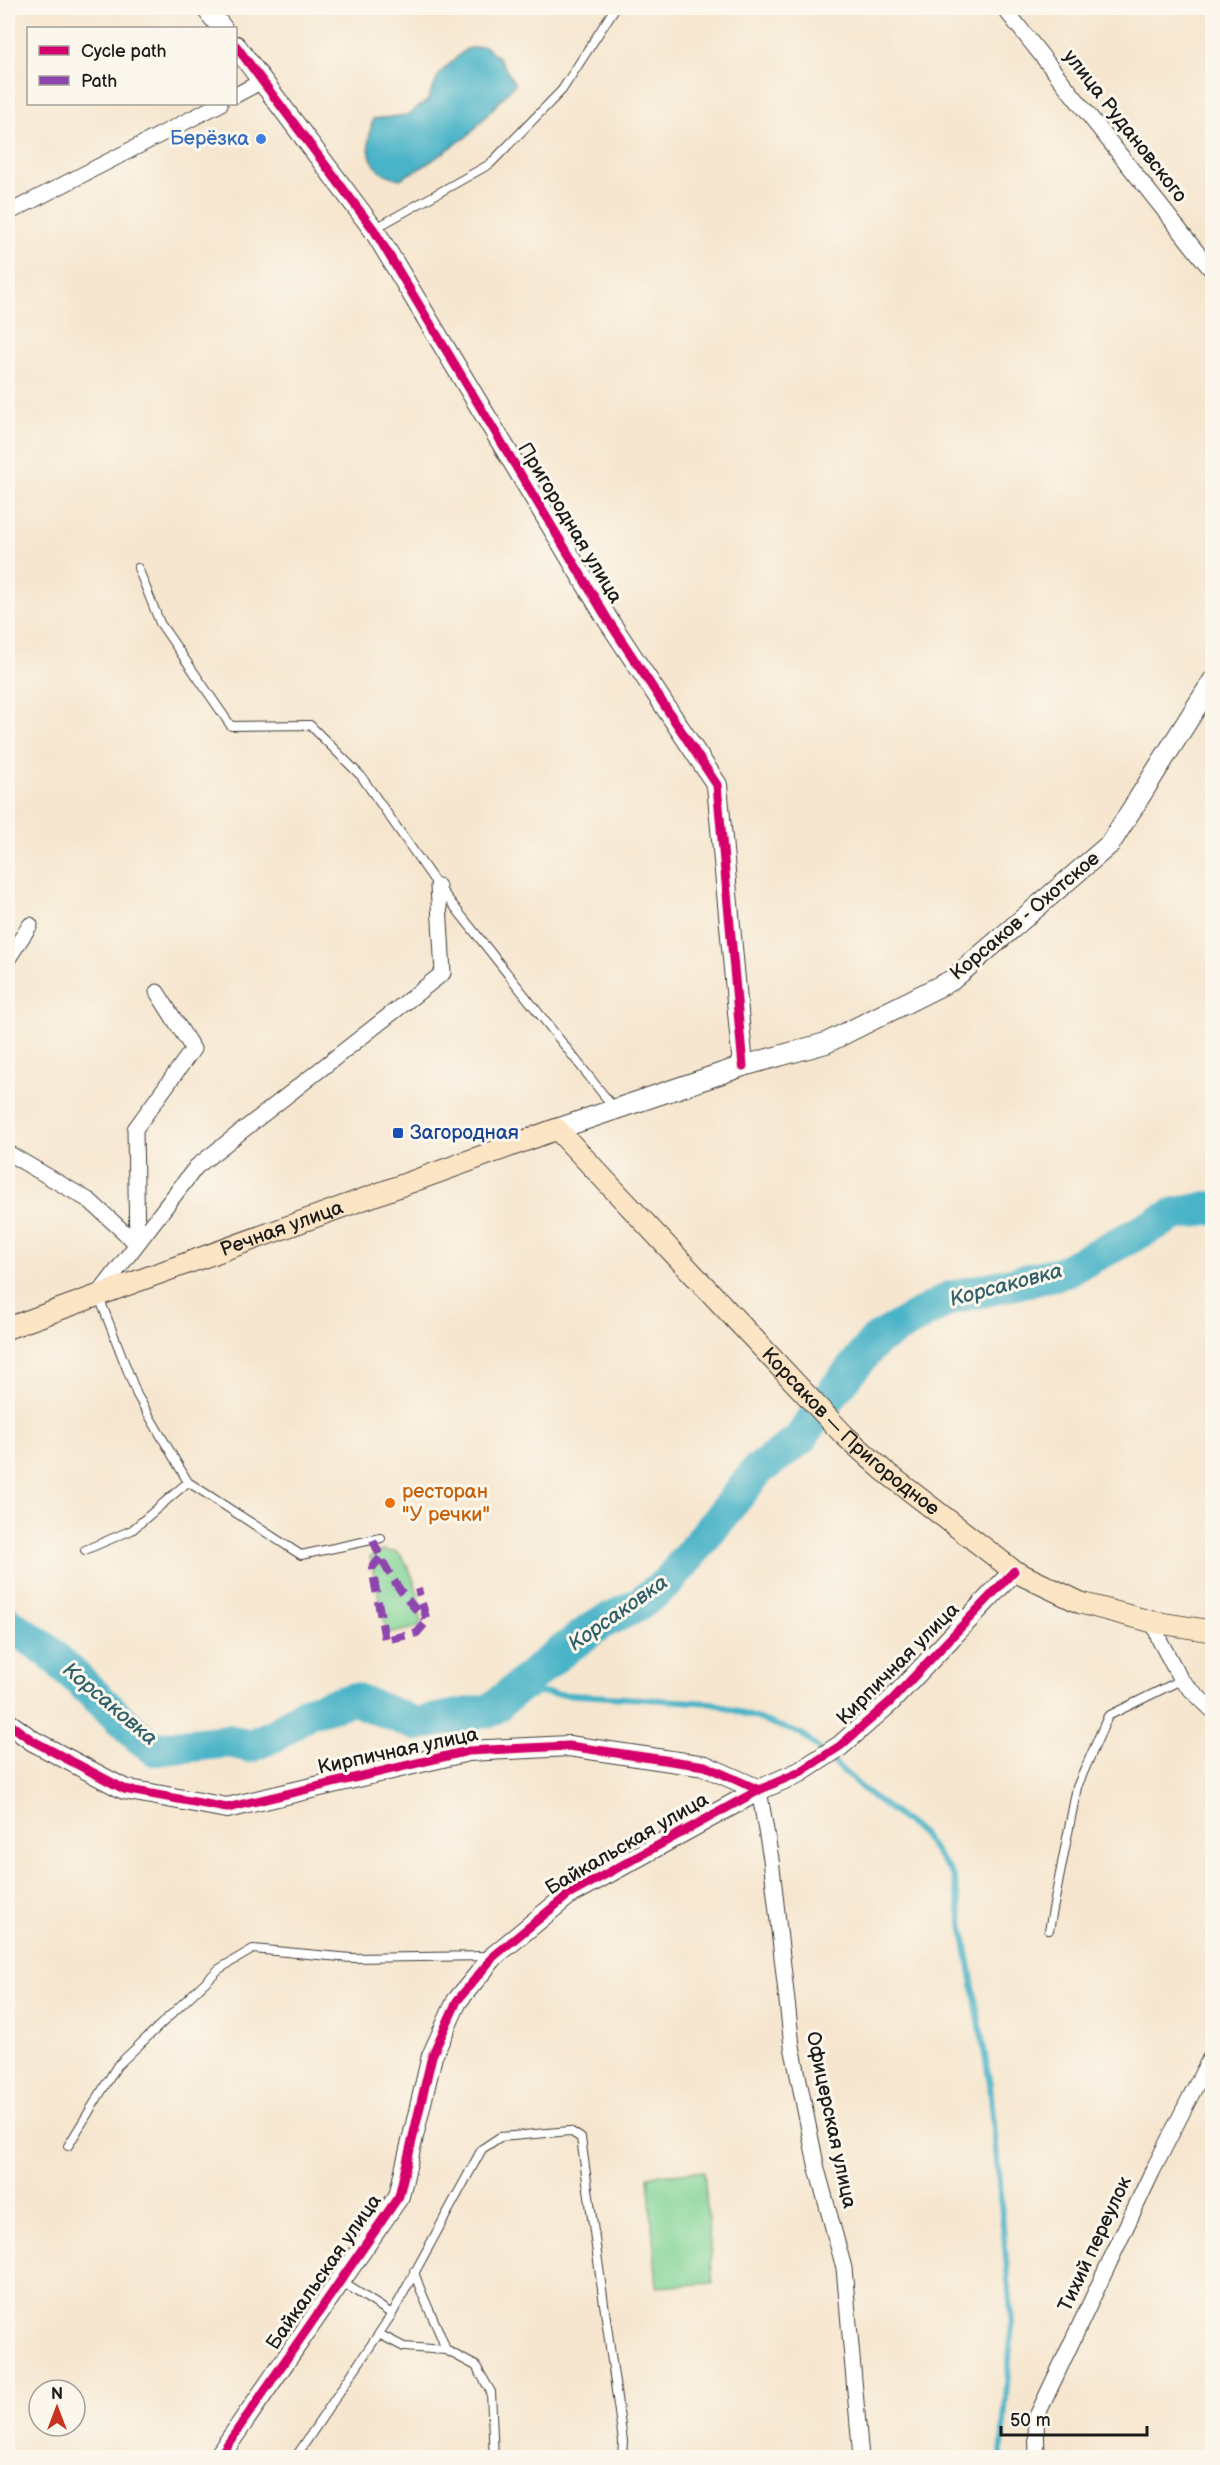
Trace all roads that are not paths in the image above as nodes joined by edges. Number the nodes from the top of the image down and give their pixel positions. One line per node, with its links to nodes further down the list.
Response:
1 (206, 8): 4 (street)
2 (615, 8): 10 (lane)
3 (1004, 8): 11 (street, улица Рудановского)
4 (221, 27)
5 (237, 47): 6 (street, Пригородная улица)
6 (262, 81): 7 (street); 10 (street, Пригородная улица)
7 (237, 94)
8 (218, 105): 9 (street)
9 (8, 213)
10 (374, 230): 18 (street, Пригородная улица)
11 (1212, 271)
12 (138, 568): 14 (lane)
13 (1212, 682): 18 (street, Корсаков - Охотское)
14 (438, 886): 19 (lane); 22 (street)
15 (30, 925): 16 (street)
16 (8, 959)
17 (157, 992): 22 (street)
18 (743, 1066): 19 (street, Корсаков - Охотское)
19 (614, 1108): 20 (street, Корсаков - Охотское)
20 (557, 1129): 23 (main road, Речная улица); 28 (main road, Корсаков — Пригородное)
21 (8, 1153): 22 (street)
22 (137, 1244): 23 (street)
23 (98, 1295): 24 (main road, Речная улица); 25 (lane)
24 (8, 1328)
25 (188, 1482): 26 (lane); 27 (lane)
26 (381, 1538)
27 (85, 1550)
28 (1014, 1571): 29 (main road, Корсаков — Пригородное); 34 (street, Кирпичная улица)
29 (1153, 1622): 30 (main road, Корсаков — Пригородное); 31 (street)
30 (1212, 1631)
31 (1181, 1680): 32 (street); 35 (lane)
32 (1212, 1710)
33 (8, 1723): 34 (street, Кирпичная улица)
34 (759, 1790): 36 (street, Байкальская улица); 48 (street, Офицерская улица)
35 (1049, 1930)
36 (494, 1956): 38 (lane); 40 (street, Байкальская улица)
37 (1212, 2054): 49 (street, Тихий переулок)
38 (68, 2146)
39 (414, 2271): 41 (lane); 43 (lane); 47 (lane)
40 (340, 2281): 41 (lane); 44 (street, Байкальская улица)
41 (392, 2314): 42 (lane)
42 (379, 2334): 43 (lane); 45 (lane)
43 (446, 2350): 46 (lane)
44 (218, 2457)
45 (296, 2457)
46 (494, 2457)
47 (622, 2457)
48 (861, 2457)
49 (1038, 2457)

